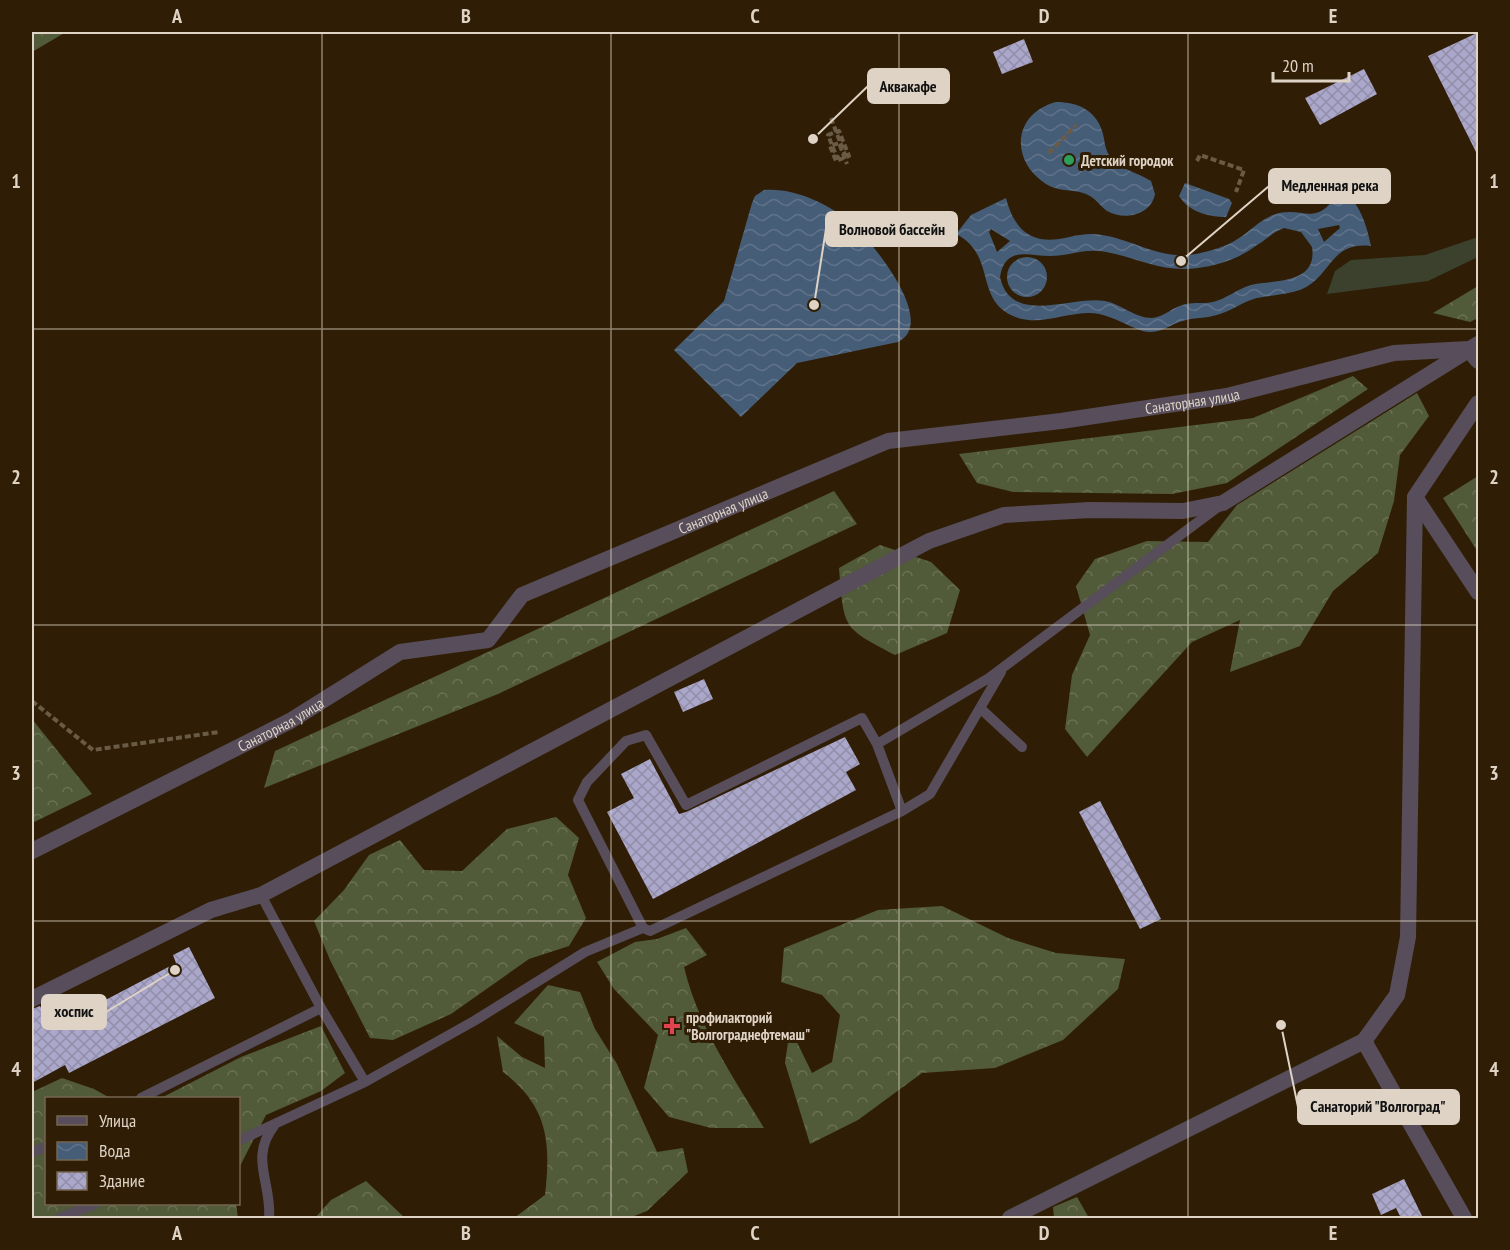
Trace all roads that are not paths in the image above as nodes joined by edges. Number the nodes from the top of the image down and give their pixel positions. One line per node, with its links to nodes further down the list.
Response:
1 (1475, 351): 4 (street); 11 (street, Санаторная улица)
2 (1479, 403): 3 (street)
3 (1415, 497): 5 (street); 16 (street)
4 (1223, 503): 6 (lane); 12 (street)
5 (1479, 592)
6 (1004, 668): 7 (lane); 8 (lane)
7 (980, 708): 9 (lane); 10 (lane)
8 (877, 744): 10 (lane); 13 (lane)
9 (1023, 747)
10 (902, 811): 13 (lane)
11 (32, 851)
12 (261, 895): 14 (street); 15 (lane)
13 (643, 928): 17 (lane)
14 (32, 999)
15 (321, 1008): 17 (lane); 18 (lane)
16 (1364, 1041): 22 (street); 25 (street)
17 (365, 1082): 19 (lane)
18 (143, 1097)
19 (274, 1125): 20 (lane); 24 (lane)
20 (240, 1140)
21 (90, 1205): 23 (lane)
22 (1016, 1217)
23 (60, 1218)
24 (269, 1218)
25 (1464, 1218)

